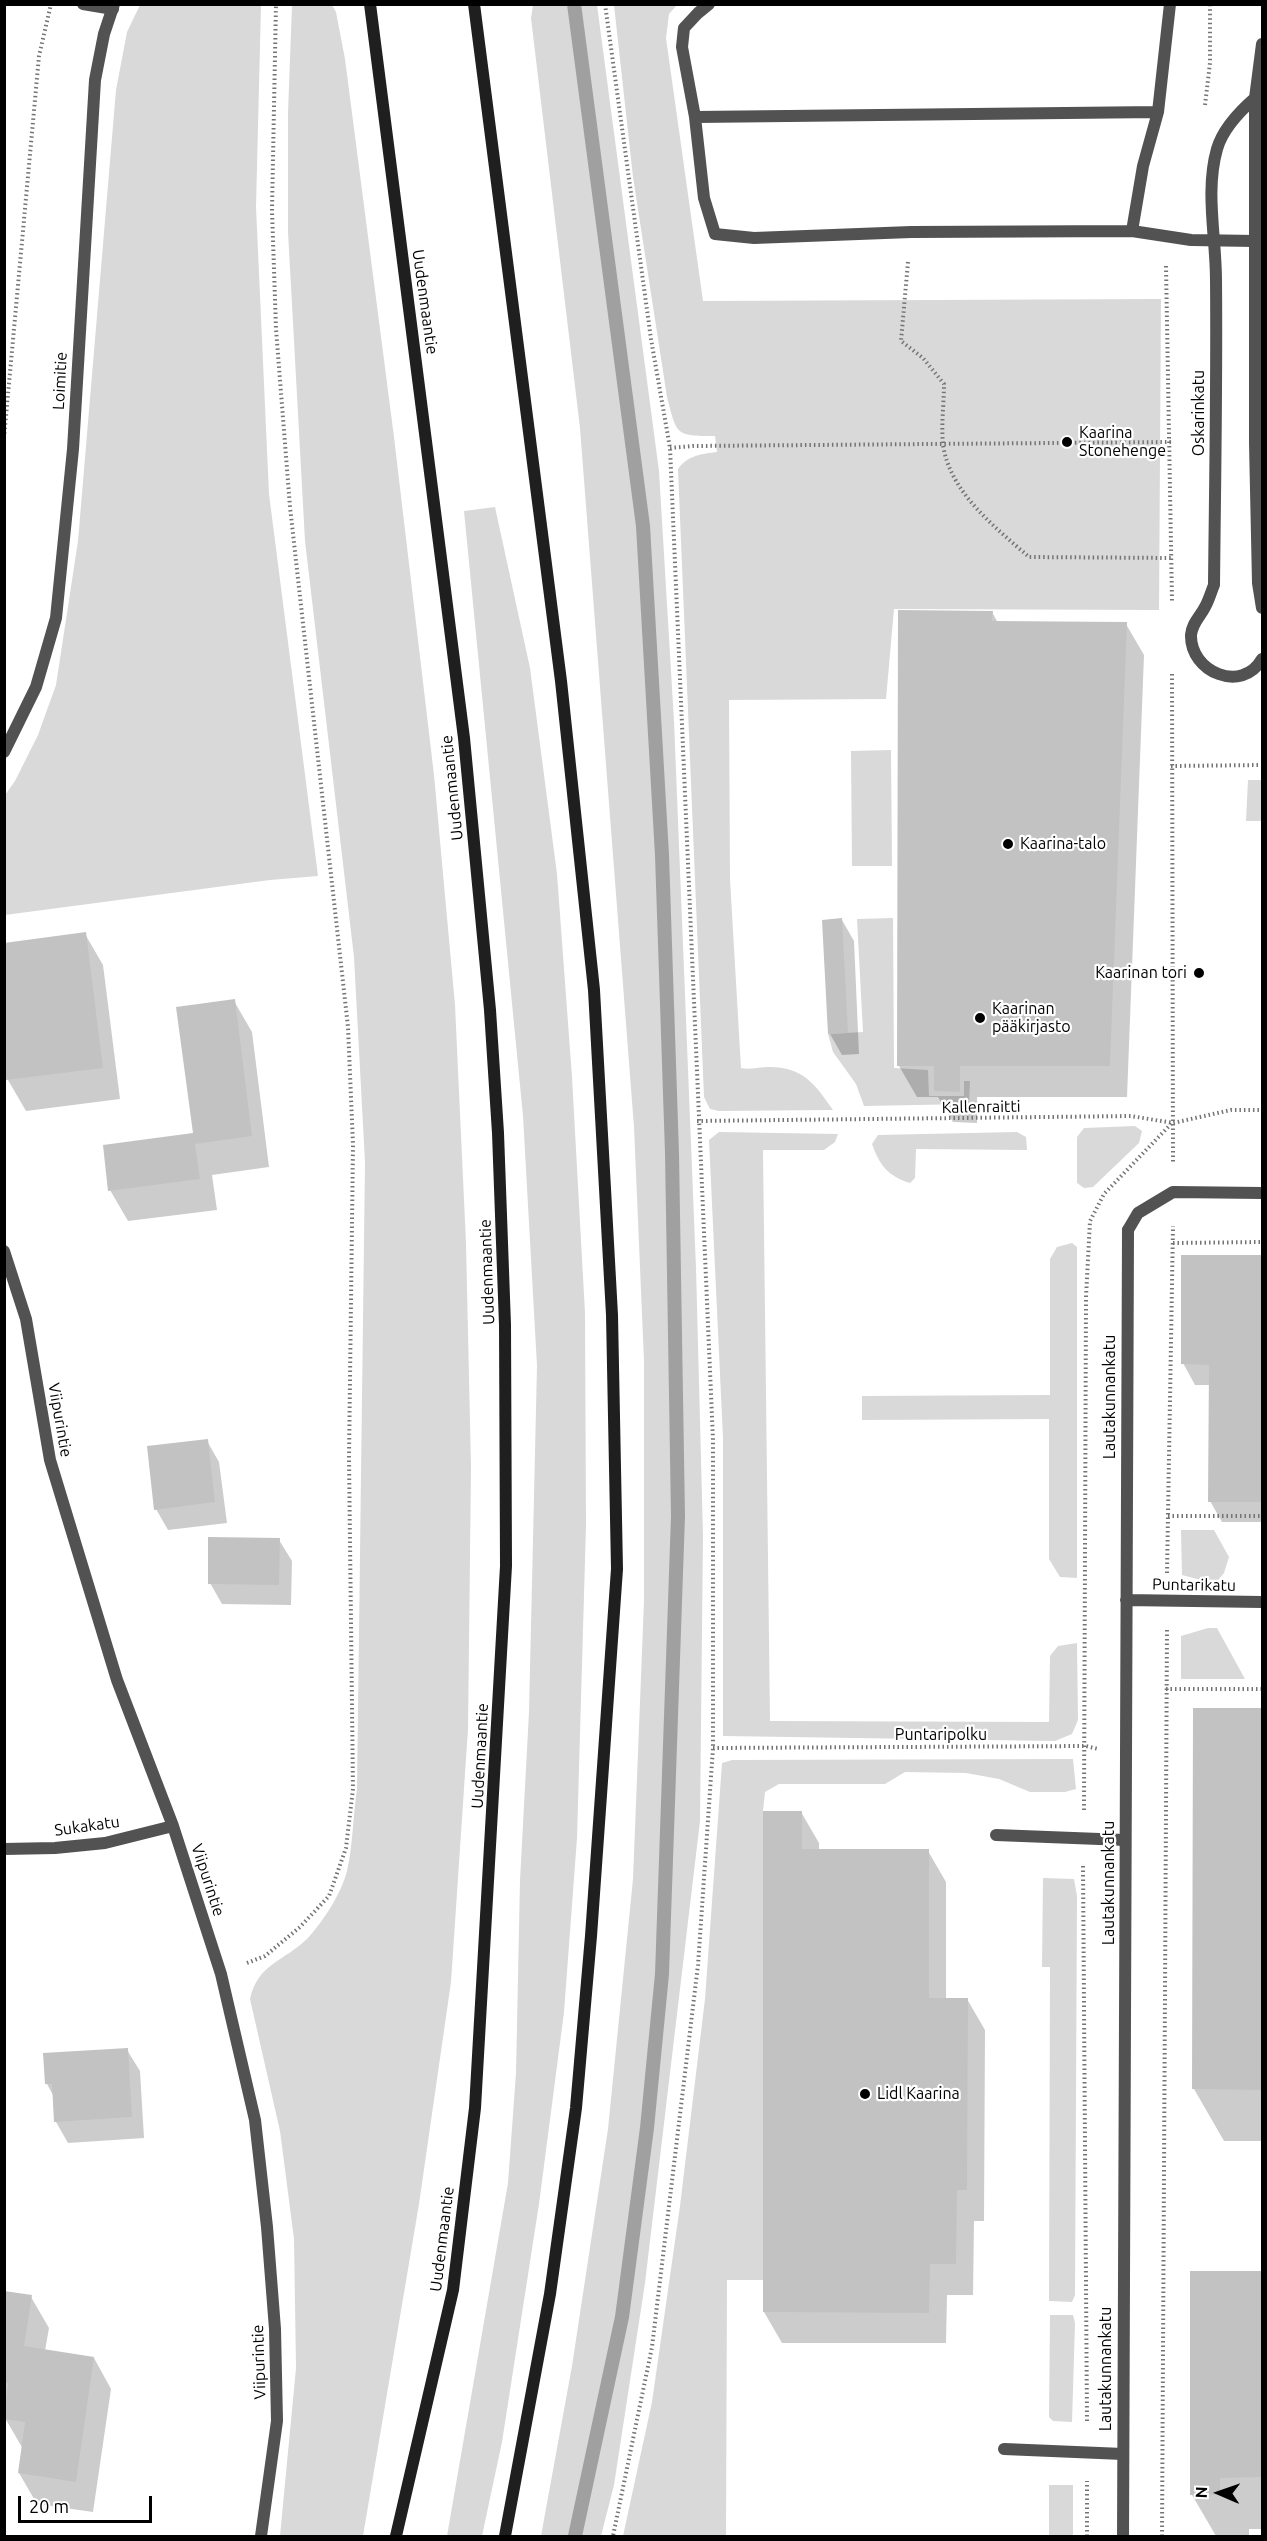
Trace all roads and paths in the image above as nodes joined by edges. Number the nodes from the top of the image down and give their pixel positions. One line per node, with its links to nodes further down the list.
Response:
1 (51, 4): 21 (path)
2 (83, 4): 10 (street)
3 (276, 4): 53 (path)
4 (370, 4): 57 (main road, Uudenmaantie)
5 (474, 4): 58 (main road)
6 (605, 4): 24 (path)
7 (710, 4): 15 (street)
8 (1170, 4): 13 (street)
9 (1210, 4): 14 (path)
10 (113, 7): 30 (street, Loimitie)
11 (1263, 44): 12 (street)
12 (1258, 98): 19 (street, Oskarinkatu); 20 (street)
13 (1158, 112): 15 (street); 16 (street)
14 (1203, 115)
15 (695, 117): 17 (street)
16 (1132, 231): 17 (street); 18 (street)
17 (911, 232): 23 (path)
18 (1167, 237): 19 (street); 22 (path)
19 (1215, 241): 20 (street); 28 (street, Oskarinkatu)
20 (1255, 241): 27 (street)
21 (4, 438)
22 (1171, 442): 23 (path); 25 (path)
23 (943, 443): 24 (path); 25 (path)
24 (670, 448): 34 (path)
25 (1171, 558): 26 (path)
26 (1172, 603)
27 (1263, 608)
28 (1263, 659)
29 (1172, 673): 32 (path)
30 (4, 752)
31 (1263, 765): 32 (path)
32 (1171, 766): 35 (path)
33 (1263, 1110): 35 (path, Kallenraitti)
34 (698, 1121): 35 (path, Kallenraitti); 46 (path)
35 (1173, 1123)
36 (1263, 1193): 41 (street, Lautakunnankatu)
37 (1263, 1242): 39 (path)
38 (4, 1251): 49 (street, Viipurintie)
39 (1168, 1516): 40 (path); 42 (path)
40 (1263, 1516)
41 (1126, 1600): 42 (street, Puntarikatu); 47 (street, Lautakunnankatu)
42 (1167, 1601): 43 (street, Puntarikatu); 44 (path)
43 (1263, 1602)
44 (1166, 1689): 45 (path); 48 (path)
45 (1263, 1689)
46 (713, 1748): 47 (path, Puntaripolku); 59 (path)
47 (1127, 1756): 48 (path, Puntaripolku); 51 (street, Lautakunnankatu)
48 (1166, 1764): 61 (path)
49 (173, 1826): 52 (street, Sukakatu); 53 (street, Viipurintie)
50 (996, 1835): 51 (street)
51 (1125, 1840): 55 (street, Lautakunnankatu)
52 (4, 1849)
53 (221, 1974): 56 (street, Viipurintie)
54 (1004, 2449): 55 (street)
55 (1123, 2454): 60 (street, Lautakunnankatu)
56 (261, 2536)
57 (396, 2536)
58 (506, 2536)
59 (613, 2536)
60 (1123, 2536)
61 (1162, 2536)

